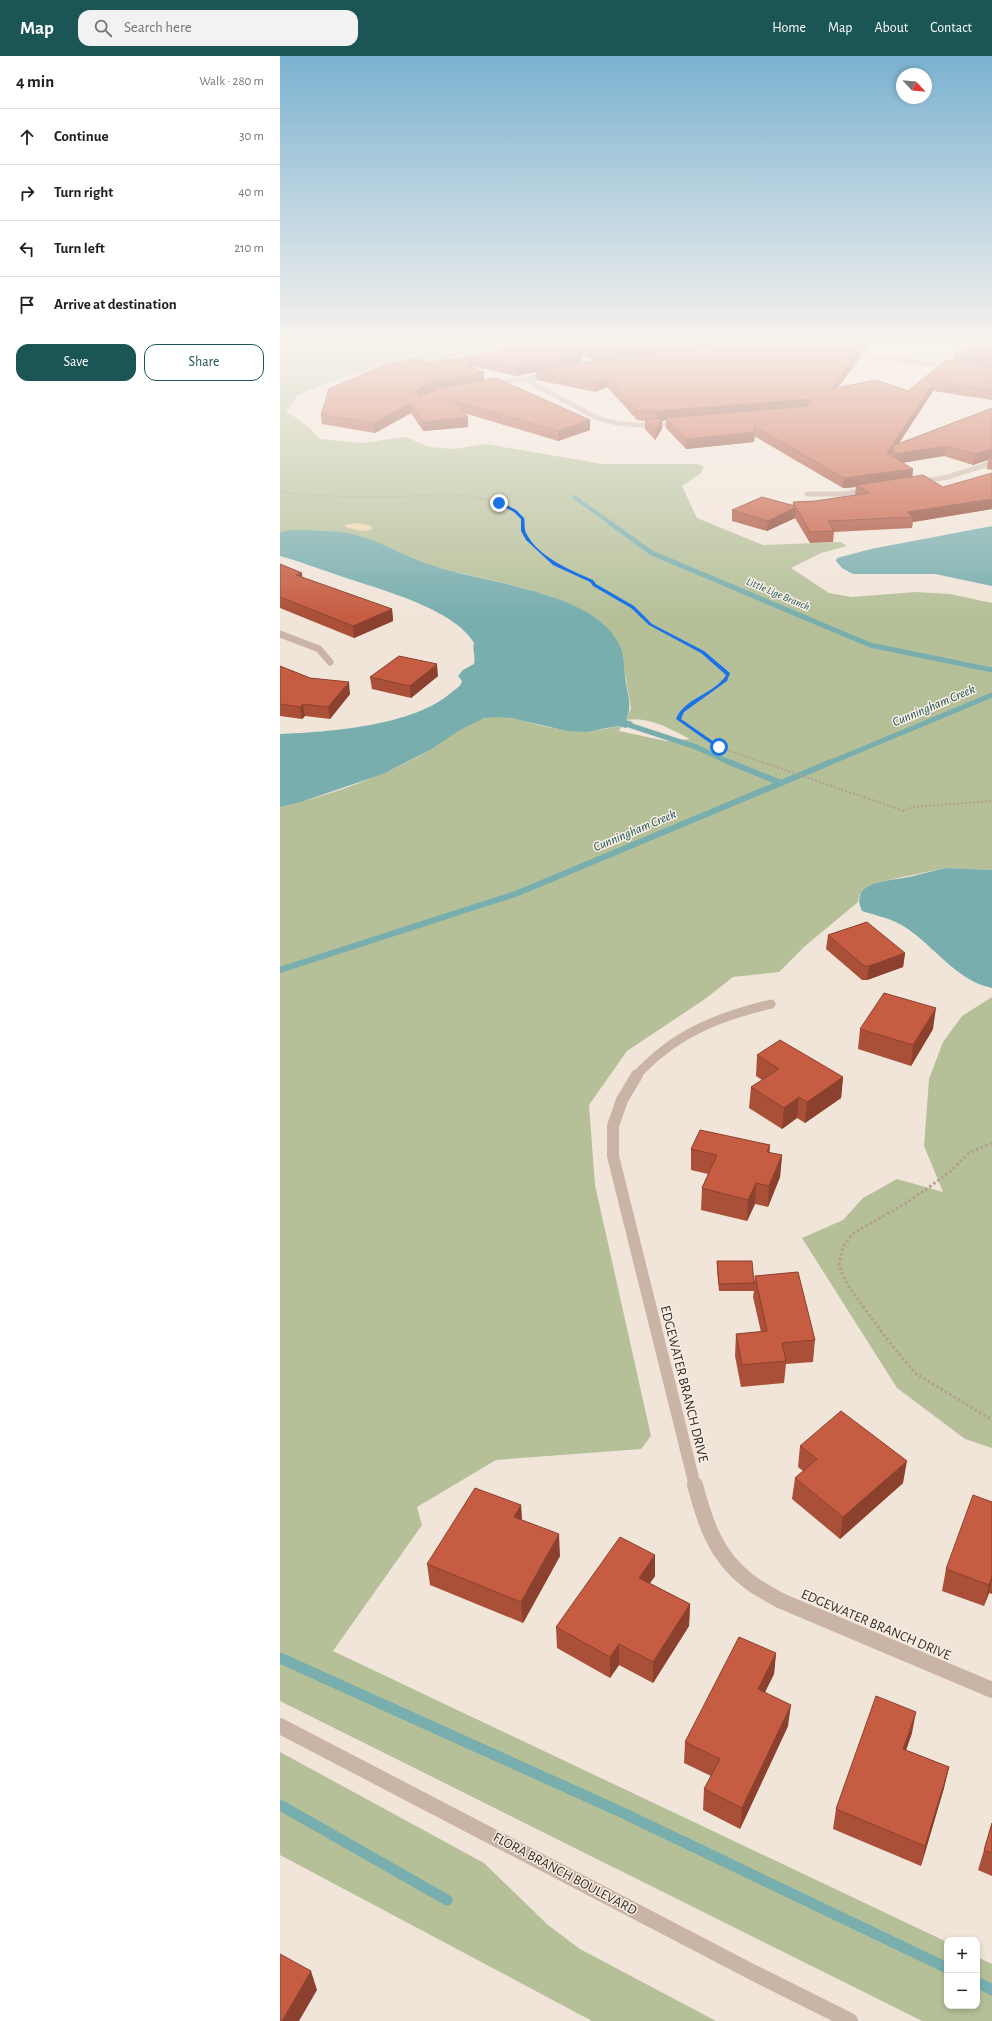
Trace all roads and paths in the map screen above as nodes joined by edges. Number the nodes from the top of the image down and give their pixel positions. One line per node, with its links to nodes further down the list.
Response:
1 (992, 463): 2 (street)
2 (911, 484)
3 (874, 489): 5 (street)
4 (280, 492): 8 (path)
5 (807, 494)
6 (280, 634): 7 (street)
7 (330, 662)
8 (992, 801)
9 (770, 1004): 12 (street, EDGEWATER BRANCH DRIVE)
10 (992, 1143): 11 (path)
11 (992, 1420)
12 (992, 1690)
13 (280, 1726): 14 (street, FLORA BRANCH BOULEVARD)
14 (850, 2021)

